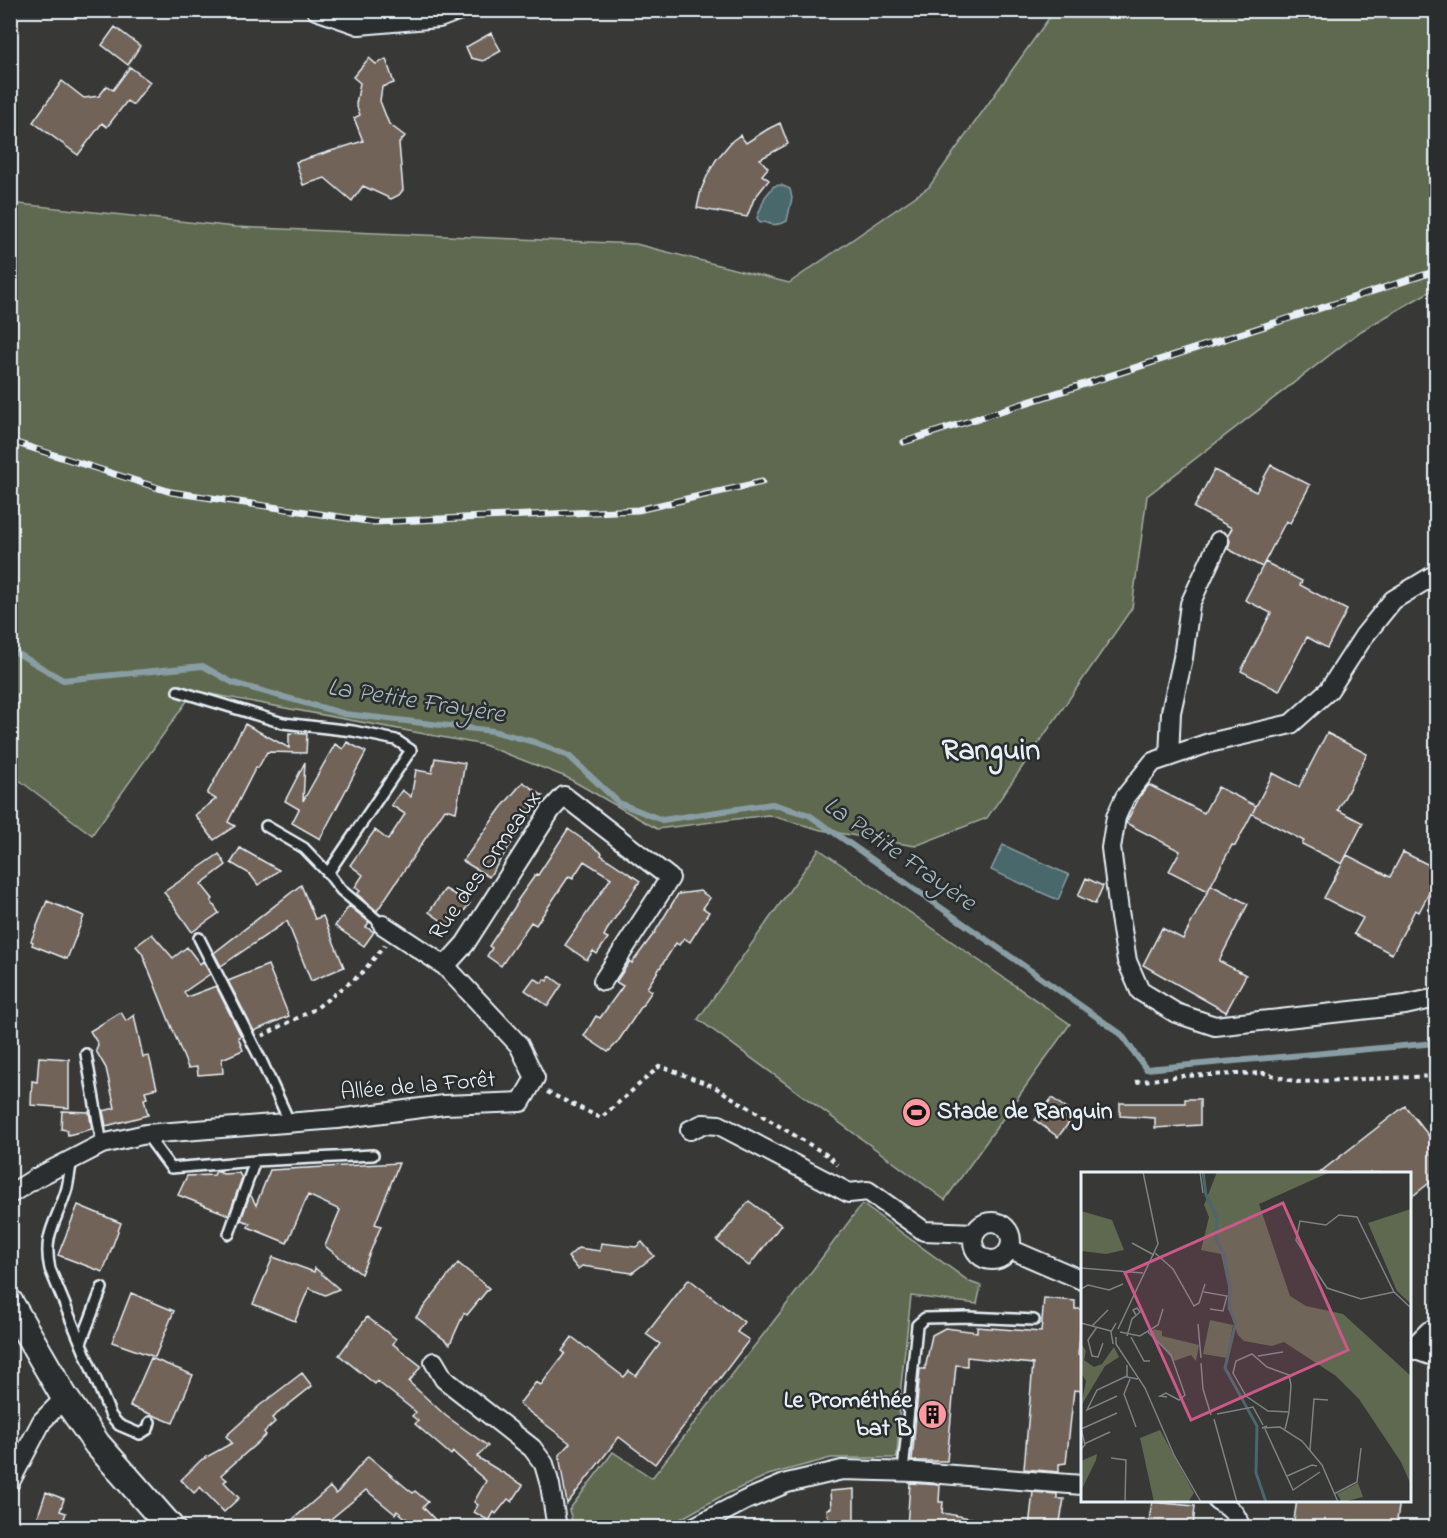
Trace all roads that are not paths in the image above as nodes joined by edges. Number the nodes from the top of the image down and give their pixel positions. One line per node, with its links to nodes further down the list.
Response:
1 (316, 10): 2 (street)
2 (460, 10)
3 (1219, 542): 6 (street)
4 (1437, 574): 6 (street)
5 (178, 691): 8 (lane)
6 (1169, 757): 13 (street)
7 (266, 826): 8 (lane, Allée de la Forêt)
8 (328, 873): 9 (lane, Allée de la Forêt)
9 (389, 929): 11 (street, Allée de la Forêt)
10 (199, 938): 15 (lane)
11 (445, 966): 12 (street, Rue des Ormeaux); 15 (street, Allée de la Forêt)
12 (603, 981)
13 (1437, 998)
14 (86, 1054): 18 (lane)
15 (289, 1121): 17 (street, Allée de la Forêt)
16 (690, 1130): 23 (street)
17 (146, 1134): 18 (street, Allée de la Forêt); 21 (lane)
18 (102, 1144): 20 (street, Allée de la Forêt)
19 (373, 1155): 21 (lane)
20 (72, 1160): 22 (street, Allée de la Forêt); 31 (lane)
21 (255, 1161): 24 (lane)
22 (10, 1194)
23 (975, 1233): 25 (street); 25 (street)
24 (229, 1234)
25 (1011, 1249): 26 (street)
26 (1081, 1279)
27 (102, 1288): 31 (lane)
28 (10, 1303): 35 (main road)
29 (1034, 1320): 37 (lane)
30 (1437, 1328): 32 (street)
31 (81, 1343): 36 (lane)
32 (1411, 1348): 33 (street)
33 (1437, 1355)
34 (434, 1362): 42 (street)
35 (65, 1398): 38 (street); 41 (main road)
36 (150, 1422)
37 (903, 1472): 39 (street); 43 (street)
38 (10, 1482)
39 (1081, 1485)
40 (1220, 1502): 44 (street)
41 (171, 1527)
42 (557, 1527)
43 (692, 1527)
44 (1240, 1527)

